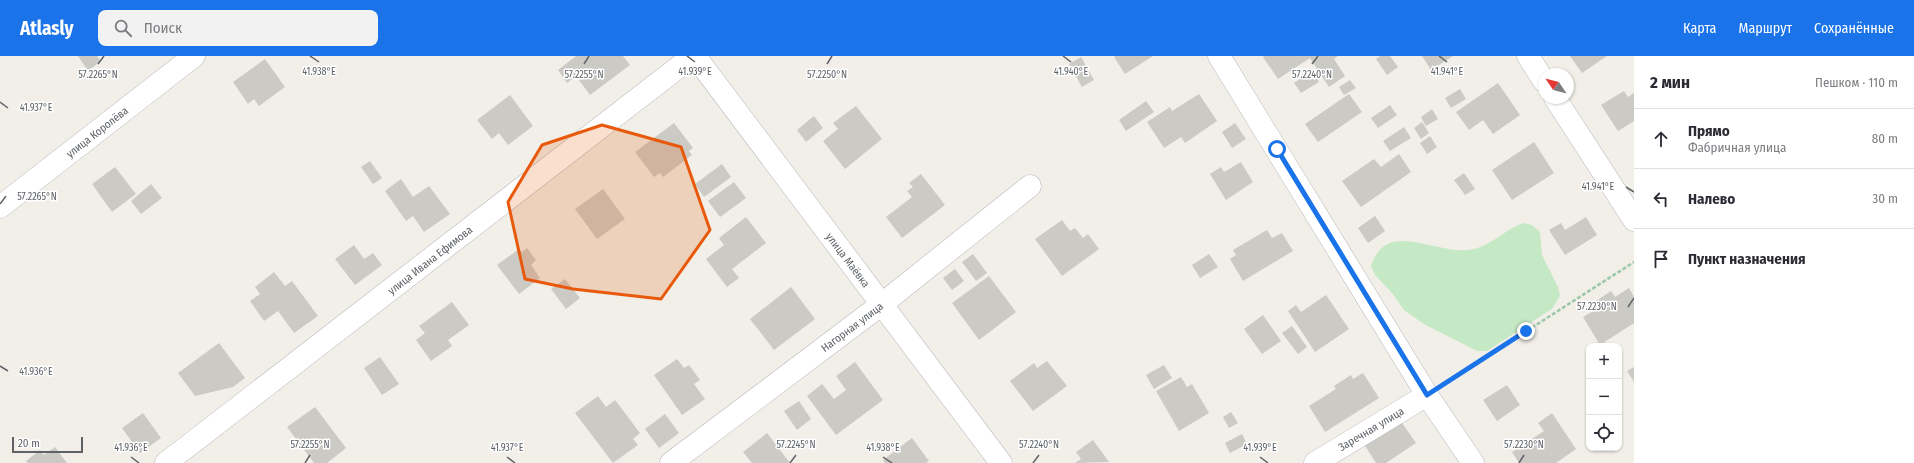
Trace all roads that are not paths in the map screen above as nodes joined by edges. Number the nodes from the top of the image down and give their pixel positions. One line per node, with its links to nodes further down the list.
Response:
1 (194, 56): 8 (street, улица Королёва)
2 (694, 56): 10 (street, улица Маёвка); 12 (street, улица Ивана Ефимова)
3 (1219, 56): 11 (street)
4 (1528, 56): 5 (street)
5 (1538, 72)
6 (1559, 104): 9 (street)
7 (1030, 186): 10 (street, Нагорная улица)
8 (0, 207)
9 (1634, 220)
10 (882, 304): 13 (street, Нагорная улица); 14 (street, улица Маёвка)
11 (1427, 395): 15 (street, Заречная улица); 16 (street)
12 (166, 463)
13 (671, 463)
14 (1001, 463)
15 (1315, 463)
16 (1473, 463)

